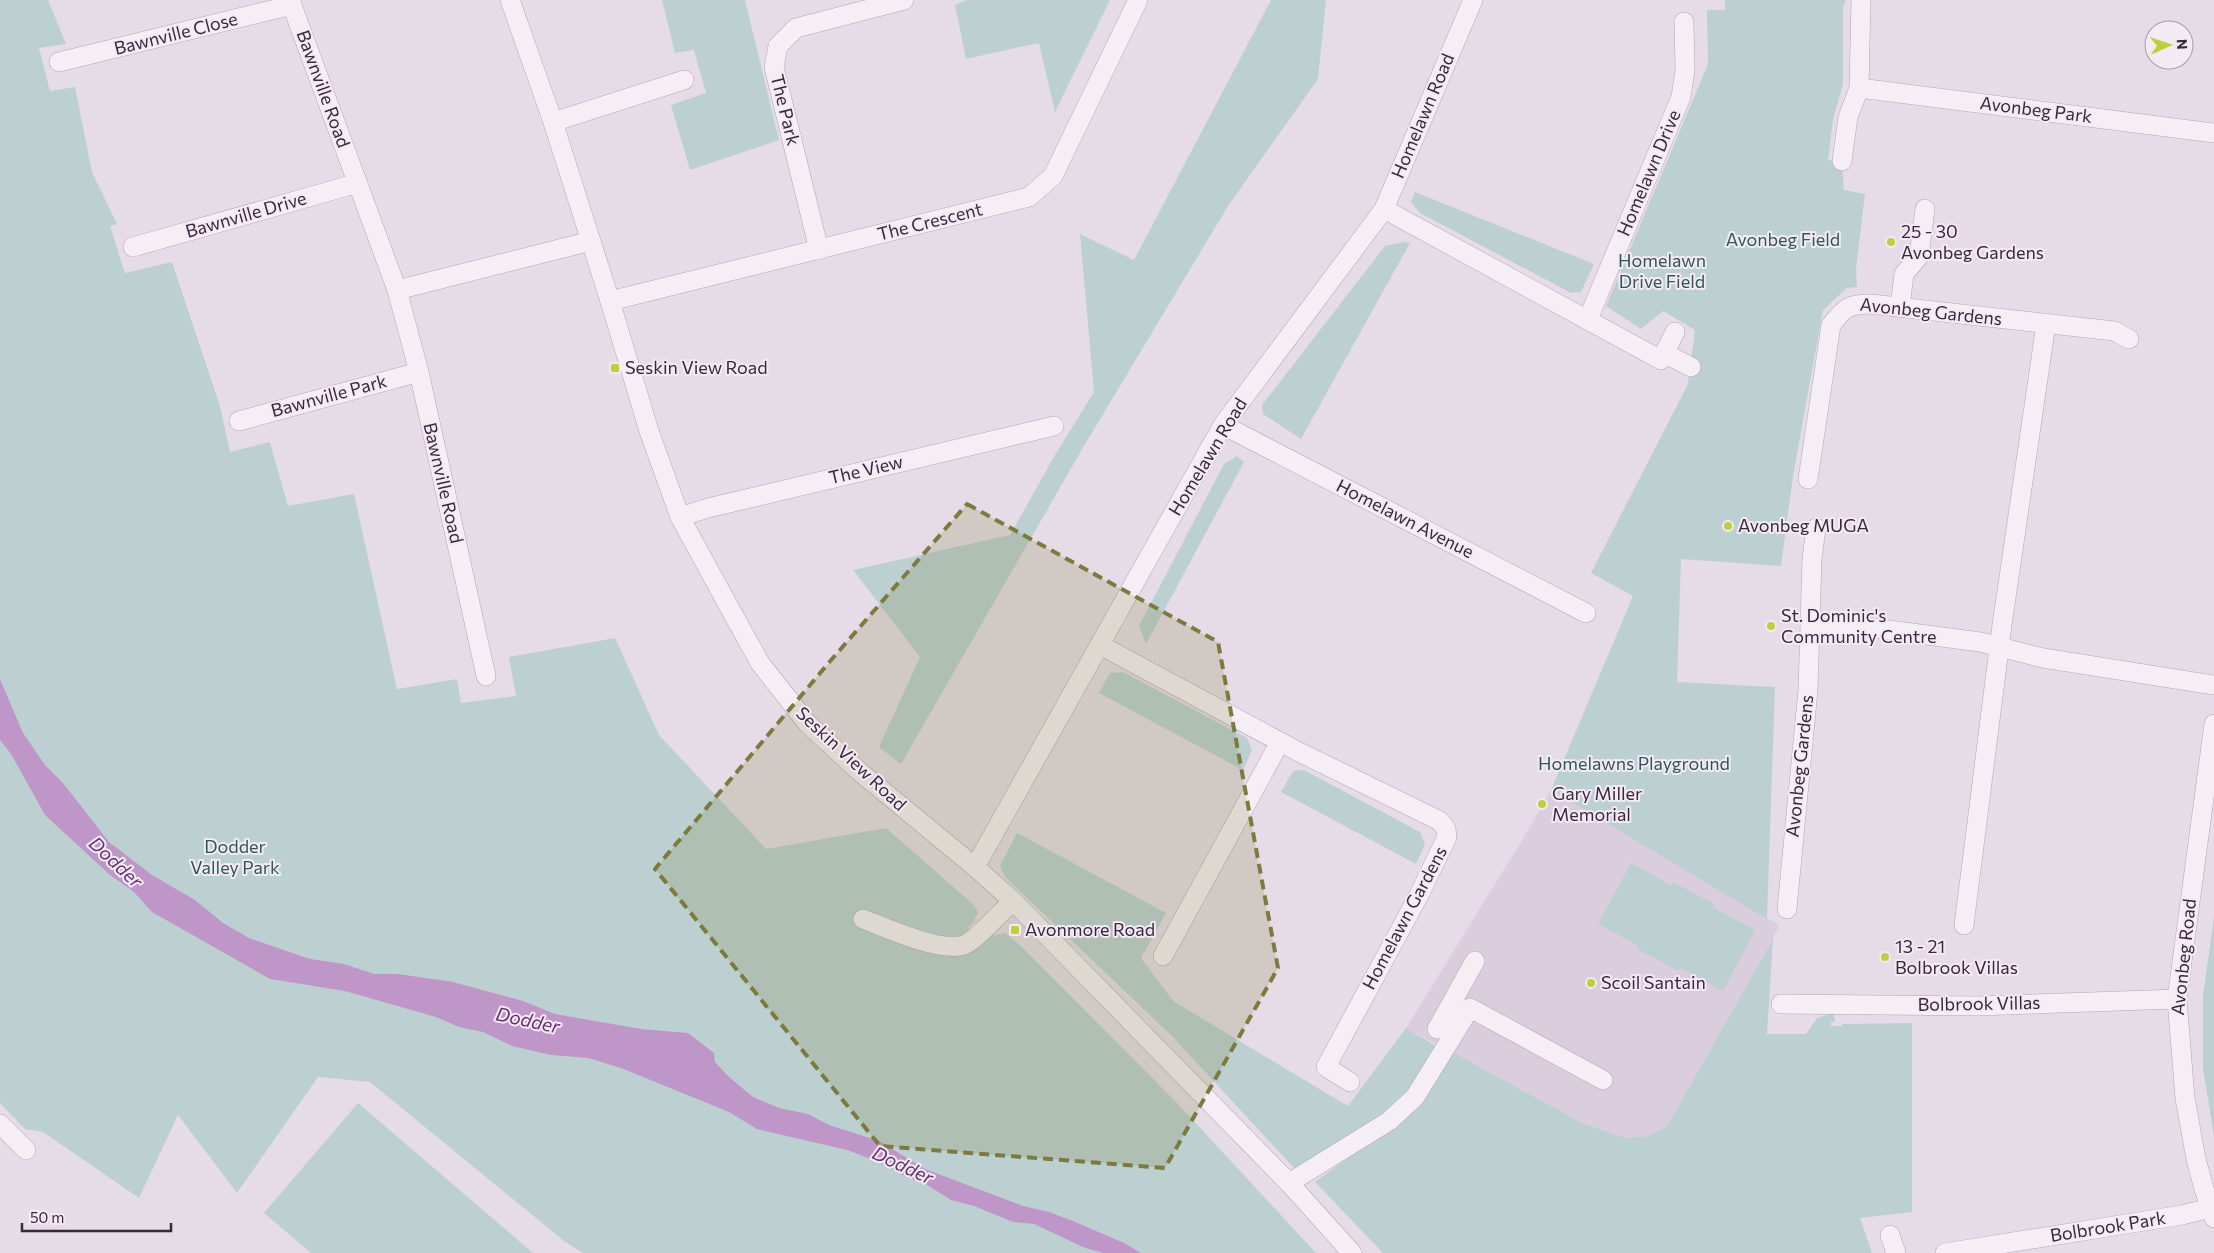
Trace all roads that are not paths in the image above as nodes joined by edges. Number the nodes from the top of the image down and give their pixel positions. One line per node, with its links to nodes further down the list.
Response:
1 (510, 0): 11 (street, Seskin View Road)
2 (904, 0): 19 (street, The Park)
3 (1138, 0): 19 (street, The Crescent)
4 (1473, 0): 15 (street, Homelawn Road)
5 (1861, 0): 10 (street)
6 (291, 2): 8 (street, Bawnville Close); 14 (street, Bawnville Road)
7 (1684, 22): 23 (street, Homelawn Drive)
8 (59, 62)
9 (684, 80): 11 (street)
10 (1859, 88): 12 (street, Avonbeg Park); 13 (street)
11 (553, 122): 17 (street, Seskin View Road)
12 (2214, 132)
13 (1842, 160)
14 (358, 183): 18 (street, Bawnville Drive); 20 (street, Bawnville Road)
15 (1384, 209): 23 (street); 31 (street, Homelawn Road)
16 (1925, 209): 22 (street)
17 (591, 241): 20 (street); 21 (street, Seskin View Road)
18 (133, 246)
19 (819, 250): 21 (street, The Crescent)
20 (397, 290): 29 (street, Bawnville Road)
21 (610, 301): 34 (street, Seskin View Road)
22 (1900, 307): 24 (street, Avonbeg Gardens); 33 (street, Avonbeg Gardens)
23 (1588, 319): 27 (street)
24 (2046, 324): 26 (street, Avonbeg Gardens); 39 (street)
25 (1675, 332): 27 (street)
26 (2129, 339)
27 (1664, 353): 28 (street)
28 (1691, 367)
29 (419, 372): 30 (street, Bawnville Park); 40 (street, Bawnville Road)
30 (239, 421)
31 (1223, 425): 36 (street, Homelawn Avenue); 38 (street, Homelawn Road)
32 (1054, 426): 34 (street, The View)
33 (1808, 479)
34 (680, 517): 44 (street, Seskin View Road)
35 (1816, 528): 37 (street, Avonbeg Gardens)
36 (1586, 613)
37 (1810, 623): 39 (street); 46 (street, Avonbeg Gardens)
38 (1100, 645): 43 (street, Homelawn Gardens); 44 (street, Homelawn Road)
39 (2000, 647): 41 (street); 48 (street)
40 (486, 676)
41 (2214, 685)
42 (2214, 724): 51 (street, Avonbeg Road)
43 (1280, 742): 49 (street); 56 (street, Homelawn Gardens)
44 (975, 867): 45 (street)
45 (1013, 901): 47 (street); 59 (street)
46 (1787, 909)
47 (863, 919)
48 (1964, 926)
49 (1163, 956)
50 (1475, 961): 52 (street)
51 (2177, 998): 53 (street, Bolbrook Villas); 60 (street, Avonbeg Road)
52 (1462, 1003): 54 (street); 55 (street); 59 (street)
53 (1781, 1004)
54 (1437, 1029)
55 (1603, 1080)
56 (1350, 1082)
57 (0, 1124): 58 (street)
58 (26, 1150)
59 (1289, 1183): 62 (street)
60 (2212, 1213): 64 (street, Bolbrook Park)
61 (1890, 1235): 63 (street)
62 (1352, 1253)
63 (1896, 1253)
64 (1945, 1253)

